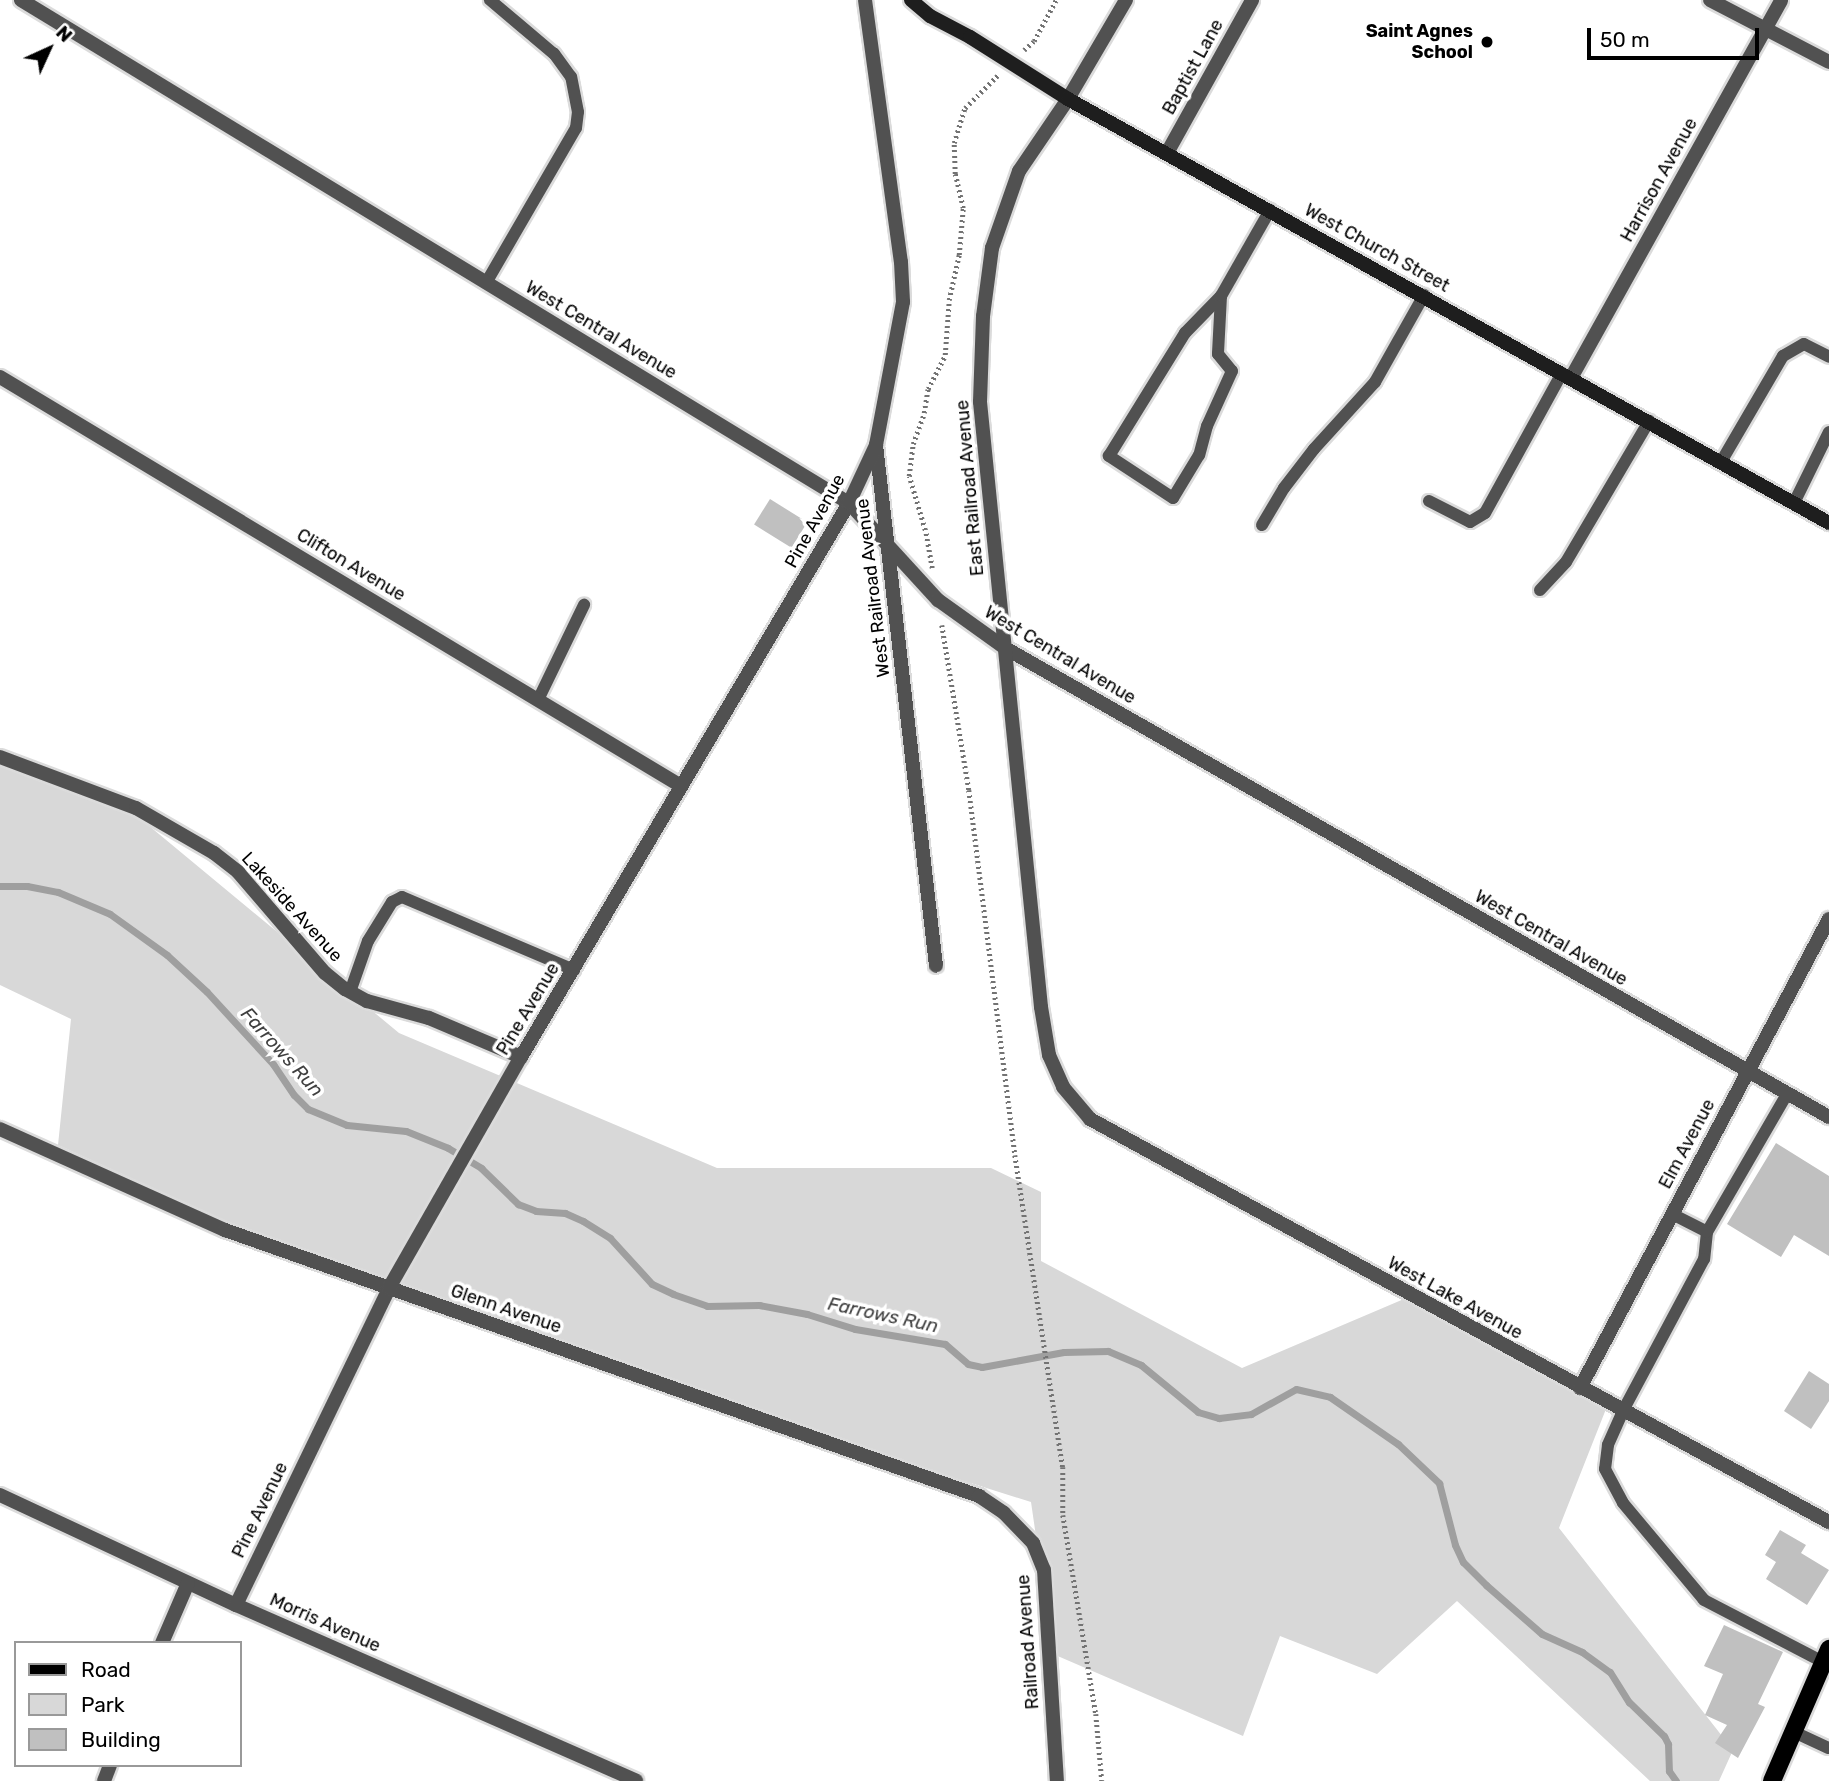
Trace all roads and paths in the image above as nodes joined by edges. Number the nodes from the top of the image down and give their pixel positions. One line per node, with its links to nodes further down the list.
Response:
1 (22, 0): 14 (street, West Central Avenue)
2 (490, 0): 14 (lane)
3 (864, 0): 22 (street, West Railroad Avenue)
4 (911, 0): 11 (main road, West Church Street)
5 (1126, 0): 11 (street, East Railroad Avenue)
6 (1252, 0): 12 (street, Baptist Lane)
7 (1710, 0): 9 (street)
8 (1781, 0): 9 (street, Harrison Avenue)
9 (1765, 29): 10 (street); 18 (street, Harrison Avenue)
10 (1829, 62)
11 (1068, 99): 12 (main road, West Church Street); 32 (street, East Railroad Avenue)
12 (1167, 153): 13 (main road, West Church Street)
13 (1270, 210): 15 (main road, West Church Street); 16 (lane)
14 (486, 283): 25 (street, West Central Avenue)
15 (1424, 295): 18 (main road, West Church Street); 28 (lane)
16 (1221, 296): 16 (lane)
17 (1829, 358): 23 (lane)
18 (1567, 376): 20 (main road, West Church Street); 24 (lane)
19 (0, 377): 33 (street, Clifton Avenue)
20 (1649, 421): 23 (main road, West Church Street); 30 (lane)
21 (1829, 432): 26 (lane)
22 (876, 445): 25 (street, Pine Avenue); 29 (street, West Railroad Avenue)
23 (1721, 462): 26 (main road, West Church Street)
24 (1429, 501)
25 (849, 503): 29 (street, West Central Avenue); 35 (street, Pine Avenue)
26 (1794, 503): 27 (main road, West Church Street)
27 (1829, 523)
28 (1262, 525)
29 (888, 550): 32 (street, West Central Avenue); 37 (street, West Railroad Avenue)
30 (1540, 590)
31 (584, 605): 33 (lane)
32 (1005, 648): 41 (street, West Central Avenue); 43 (street, East Railroad Avenue)
33 (538, 700): 35 (street, Clifton Avenue)
34 (0, 757): 39 (street, Lakeside Avenue)
35 (681, 786): 38 (street, Pine Avenue)
36 (1829, 919): 41 (street, Elm Avenue)
37 (936, 965)
38 (574, 970): 39 (lane); 40 (street, Pine Avenue)
39 (349, 992): 40 (street, Lakeside Avenue)
40 (521, 1056): 49 (street, Pine Avenue)
41 (1748, 1072): 42 (street, West Central Avenue); 46 (street, Elm Avenue)
42 (1787, 1094): 44 (street, West Central Avenue); 47 (lane)
43 (1071, 1096): 50 (street, West Lake Avenue)
44 (1829, 1117)
45 (0, 1129): 49 (street, Glenn Avenue)
46 (1672, 1214): 47 (lane); 50 (street, Elm Avenue)
47 (1707, 1232): 51 (lane)
48 (1036, 1284): 63 (path)
49 (389, 1288): 53 (street, Glenn Avenue); 56 (street, Pine Avenue)
50 (1580, 1388): 51 (street, West Lake Avenue)
51 (1623, 1411): 54 (street, West Lake Avenue); 58 (lane)
52 (0, 1495): 55 (street, Morris Avenue)
53 (1004, 1513): 62 (street, Railroad Avenue)
54 (1829, 1522)
55 (188, 1583): 56 (street, Morris Avenue); 57 (street)
56 (236, 1605): 61 (street, Morris Avenue)
57 (163, 1641)
58 (1827, 1654): 59 (main road)
59 (1794, 1732): 60 (lane); 64 (main road)
60 (1829, 1748)
61 (636, 1781)
62 (1057, 1781)
63 (1102, 1781)
64 (1772, 1781)

